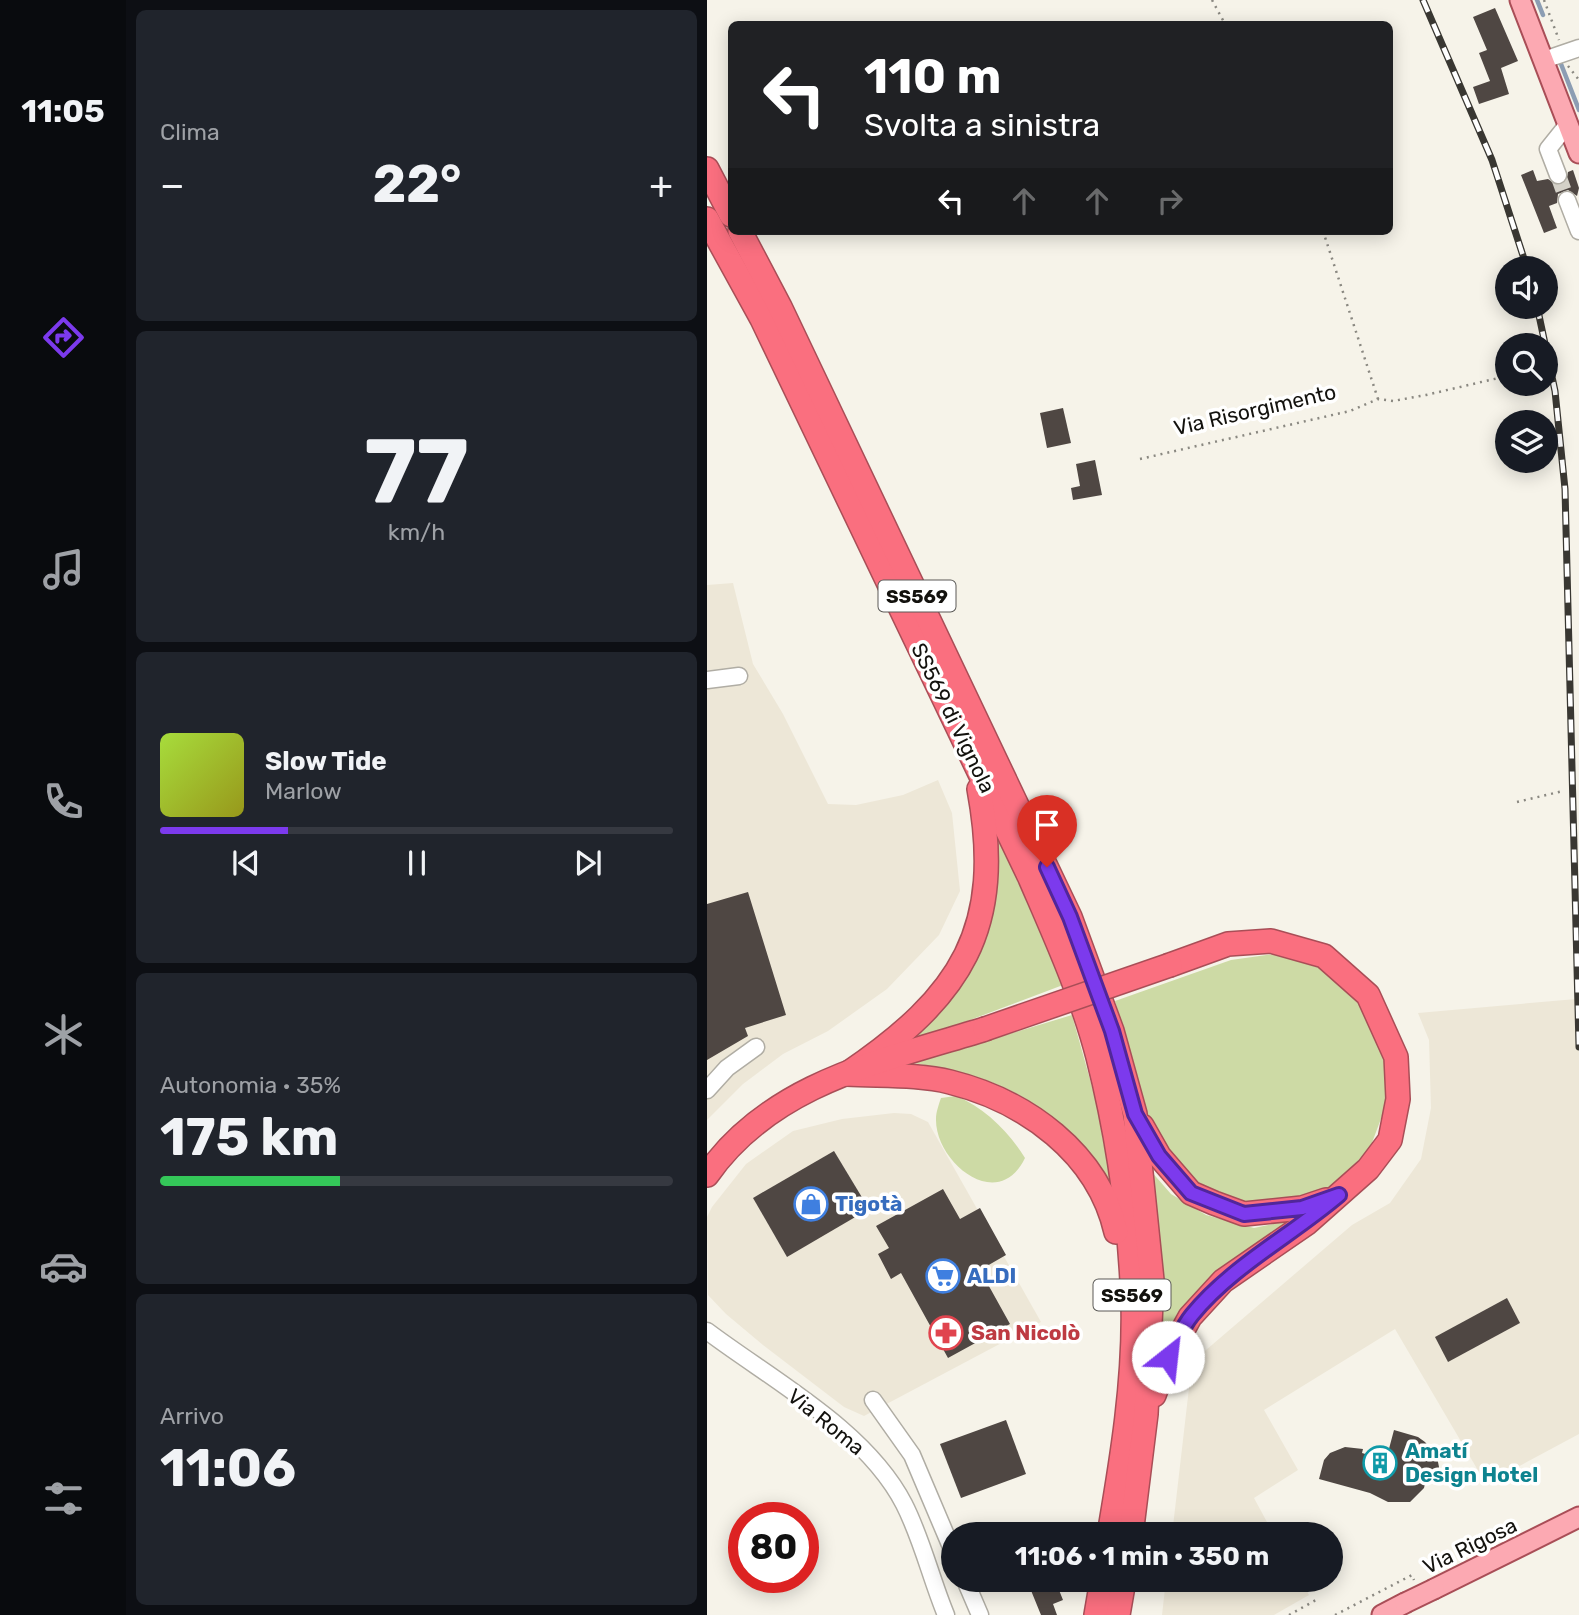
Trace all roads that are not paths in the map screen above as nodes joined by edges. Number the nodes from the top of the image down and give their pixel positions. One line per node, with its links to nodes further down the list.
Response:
1 (1520, 0): 3 (main road)
2 (1579, 48): 3 (street)
3 (1544, 60): 4 (main road)
4 (1568, 124): 5 (main road); 7 (street)
5 (1579, 153)
6 (707, 169): 9 (highway)
7 (1558, 175)
8 (1567, 200): 11 (street)
9 (728, 209)
10 (707, 219): 15 (highway, SS569 di Vignola / SS569)
11 (1579, 231)
12 (742, 235): 19 (highway, SS569 di Vignola / SS569)
13 (739, 676): 14 (street)
14 (707, 680)
15 (974, 761): 17 (highway); 22 (highway, SS569 di Vignola / SS569)
16 (756, 1048): 18 (street)
17 (847, 1074): 20 (highway); 21 (highway, bridge); 22 (highway)
18 (707, 1090)
19 (1135, 1114): 21 (highway); 25 (highway, SS569 di Vignola / SS569)
20 (707, 1174)
21 (1339, 1195): 25 (highway)
22 (1133, 1304): 27 (highway, SS569 di Vignola / SS569)
23 (707, 1331): 33 (street, Via Roma)
24 (873, 1400): 29 (street)
25 (1146, 1414): 28 (highway, SS569 di Vignola / SS569)
26 (1579, 1517): 37 (main road, Via Rigosa, bridge)
27 (1111, 1522)
28 (1134, 1522)
29 (941, 1523)
30 (970, 1592): 34 (street)
31 (1100, 1592): 35 (highway)
32 (1122, 1592): 36 (highway)
33 (946, 1615)
34 (980, 1615)
35 (1096, 1615)
36 (1118, 1615)
37 (1382, 1615)

